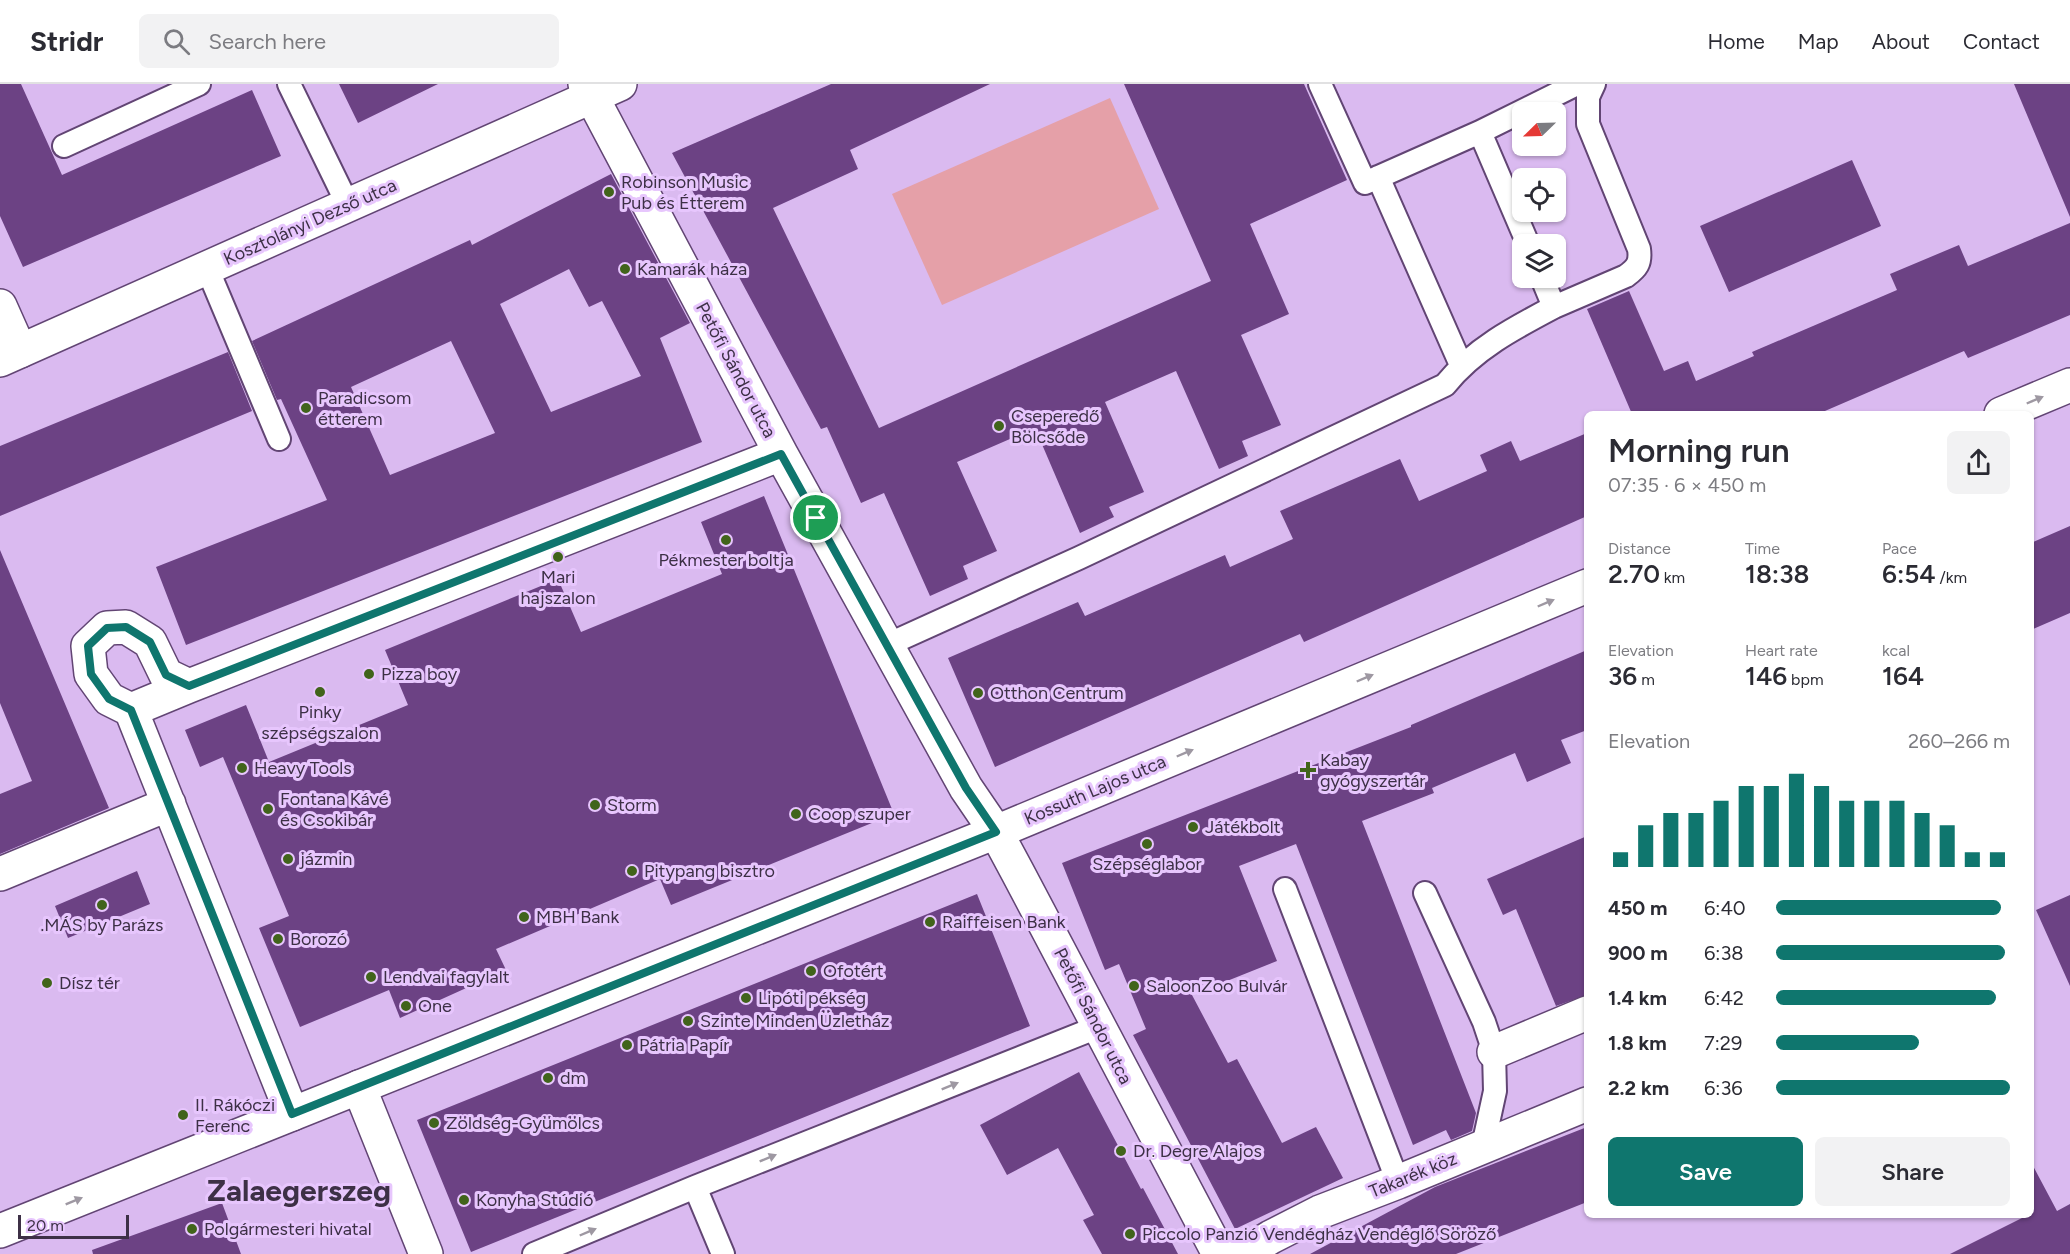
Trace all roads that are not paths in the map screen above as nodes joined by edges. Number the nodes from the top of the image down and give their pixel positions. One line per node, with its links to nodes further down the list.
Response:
1 (199, 84): 7 (lane)
2 (289, 84): 11 (lane)
3 (1320, 84): 10 (lane)
4 (1577, 84): 8 (lane)
5 (1594, 84): 16 (lane)
6 (599, 88): 11 (street, Kosztolányi Dezső utca); 22 (street, Petőfi Sándor utca)
7 (166, 91): 9 (lane)
8 (1480, 132): 10 (lane); 12 (lane)
9 (64, 146)
10 (1378, 177): 18 (lane)
11 (348, 205): 13 (street, Kosztolányi Dezső utca)
12 (1524, 234)
13 (207, 268): 17 (street, Kosztolányi Dezső utca); 21 (lane)
14 (1546, 288): 16 (lane)
15 (0, 306): 17 (street)
16 (1554, 307): 18 (lane)
17 (10, 356)
18 (1461, 366): 24 (lane)
19 (2070, 385): 20 (street, one-way to 19)
20 (2008, 411)
21 (279, 439)
22 (781, 454): 24 (street, Petőfi Sándor utca); 25 (street)
23 (1584, 587): 28 (street, Kossuth Lajos utca, one-way to 23)
24 (887, 645): 28 (street, Petőfi Sándor utca)
25 (189, 686): 26 (street); 26 (street)
26 (131, 710): 27 (street)
27 (169, 804): 29 (street); 37 (street)
28 (996, 832): 33 (street, Petőfi Sándor utca); 35 (street, Kossuth Lajos utca)
29 (0, 874)
30 (1285, 889): 39 (lane)
31 (1425, 893): 34 (lane)
32 (1584, 1014): 34 (street)
33 (1098, 1026): 40 (lane, one-way to 33); 45 (street, Petőfi Sándor utca)
34 (1494, 1052): 38 (lane)
35 (359, 1087): 37 (street, Kossuth Lajos utca); 42 (street)
36 (1584, 1105): 38 (street, Takarék köz)
37 (292, 1114): 41 (street, Kossuth Lajos utca, one-way to 37)
38 (1483, 1146): 39 (street, Takarék köz)
39 (1398, 1182): 46 (street, Takarék köz)
40 (695, 1187): 43 (lane, one-way to 40); 44 (lane)
41 (0, 1231)
42 (426, 1254)
43 (534, 1254)
44 (723, 1254)
45 (1219, 1254)
46 (1243, 1254)

